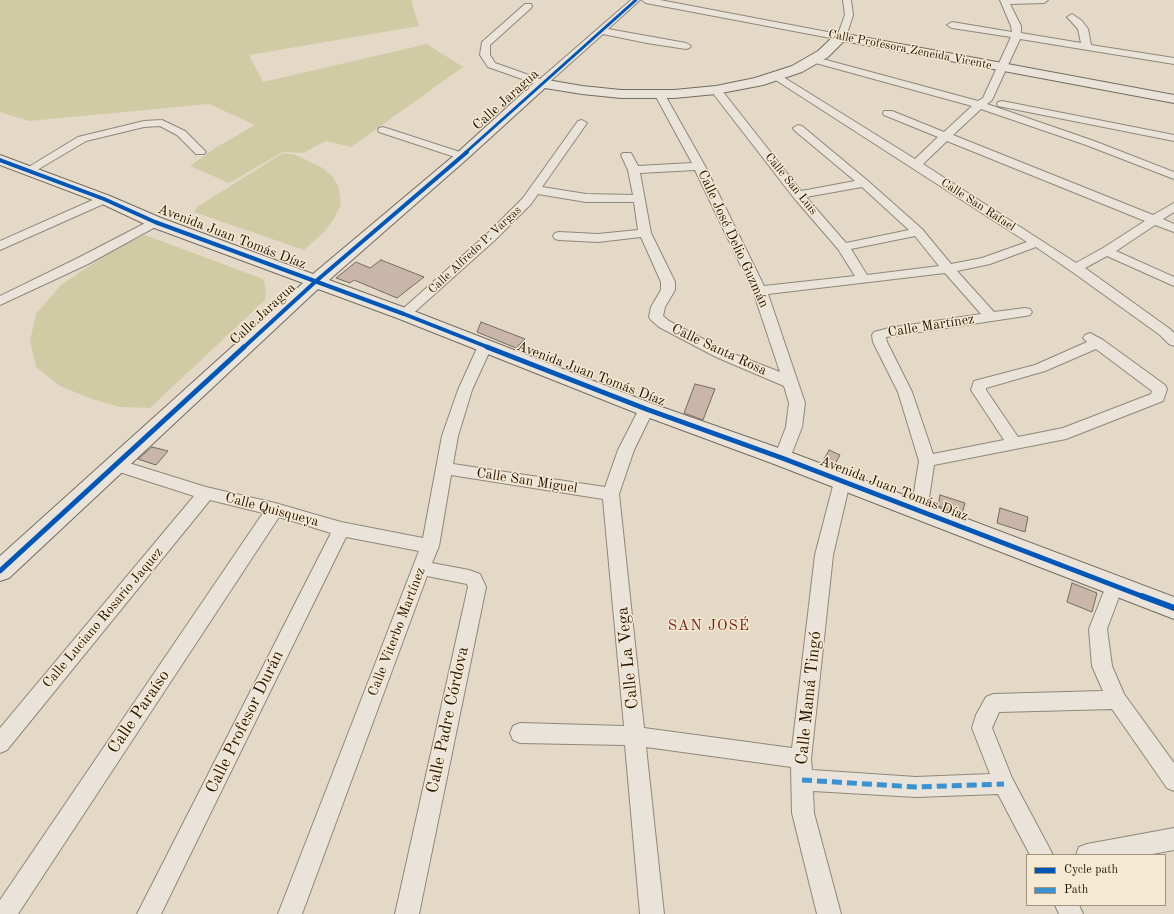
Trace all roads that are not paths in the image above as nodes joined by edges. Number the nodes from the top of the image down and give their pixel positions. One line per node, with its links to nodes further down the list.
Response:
1 (636, 0): 9 (street, Calle Jaragua)
2 (646, 0): 11 (street, Calle Profesora Zeneida Vicente)
3 (847, 0): 11 (street)
4 (1044, 0): 5 (street)
5 (1005, 1): 10 (street)
6 (528, 6): 18 (street)
7 (1072, 17): 13 (street)
8 (952, 25): 10 (street)
9 (602, 31): 12 (street); 18 (street, Calle Jaragua)
10 (1017, 35): 13 (street); 16 (street)
11 (841, 37): 14 (street); 16 (street, Calle Profesora Zeneida Vicente)
12 (686, 46)
13 (1086, 46): 15 (street)
14 (815, 60): 17 (street); 22 (street)
15 (1174, 60)
16 (1001, 68): 21 (street, Calle Profesora Zeneida Vicente); 22 (street)
17 (776, 77): 19 (street); 33 (street, Calle San Rafael)
18 (542, 82): 20 (street); 31 (street, Calle Jaragua)
19 (716, 90): 20 (street); 40 (street, Calle San Luis)
20 (660, 95): 34 (street, Calle José Delio Guzmán)
21 (1174, 99)
22 (983, 103): 27 (street); 28 (street); 37 (street)
23 (888, 113): 27 (street)
24 (582, 124): 39 (street, Calle Alfredo P. Vargas)
25 (798, 128): 38 (street)
26 (384, 130): 31 (street)
27 (946, 136): 33 (street); 44 (street)
28 (1174, 138)
29 (200, 152): 35 (street)
30 (627, 155): 36 (street, Calle Santa Rosa)
31 (462, 156): 57 (street, Calle Jaragua)
32 (0, 160): 35 (street, Avenida Juan Tomás Díaz)
33 (916, 164): 50 (street, Calle San Rafael)
34 (699, 166): 36 (street); 59 (street, Calle José Delio Guzmán)
35 (28, 170): 41 (street, Avenida Juan Tomás Díaz)
36 (634, 170): 42 (street, Calle Santa Rosa)
37 (1174, 176)
38 (864, 183): 40 (street); 47 (street)
39 (536, 190): 42 (street); 62 (street, Calle Alfredo P. Vargas)
40 (798, 195): 52 (street, Calle San Luis)
41 (104, 199): 45 (street, Avenida Juan Tomás Díaz); 51 (street)
42 (638, 199): 48 (street, Calle Santa Rosa)
43 (1174, 208): 44 (street)
44 (1155, 220): 46 (street); 53 (street)
45 (155, 222): 57 (street, Avenida Juan Tomás Díaz); 60 (street)
46 (1174, 228)
47 (918, 232): 52 (street); 55 (street)
48 (645, 233): 49 (street); 66 (street, Calle Santa Rosa)
49 (559, 236)
50 (1036, 243): 54 (street, Calle San Rafael); 55 (street)
51 (0, 246)
52 (843, 247): 56 (street, Calle San Luis)
53 (1107, 252): 54 (street); 58 (street)
54 (1076, 268): 64 (street, Calle San Rafael)
55 (948, 269): 56 (street); 63 (street)
56 (863, 279): 59 (street)
57 (315, 282): 62 (street, Avenida Juan Tomás Díaz); 71 (street, Calle Jaragua)
58 (1174, 282)
59 (760, 291): 66 (street, Calle José Delio Guzmán)
60 (0, 301)
61 (1025, 312): 63 (street, Calle Martínez)
62 (404, 314): 65 (street, Avenida Juan Tomás Díaz)
63 (991, 317): 70 (street, Calle Martínez)
64 (1174, 341)
65 (485, 346): 67 (street, Avenida Juan Tomás Díaz); 72 (street, Calle Viterbo Martínez)
66 (789, 382): 69 (street, Calle José Delio Guzmán)
67 (646, 409): 69 (street, Avenida Juan Tomás Díaz); 75 (street, Calle La Vega)
68 (1015, 444): 68 (street); 70 (street)
69 (782, 458): 73 (street, Avenida Juan Tomás Díaz)
70 (928, 461): 77 (street, Calle Martínez)
71 (116, 466): 74 (street, Calle Quisqueya); 81 (street, Calle Jaragua)
72 (443, 468): 75 (street, Calle San Miguel); 79 (street, Calle Viterbo Martínez)
73 (842, 482): 77 (street, Avenida Juan Tomás Díaz); 88 (street, Calle Mamá Tingó)
74 (206, 493): 76 (street, Calle Quisqueya); 87 (street, Calle Luciano Rosario Jaquez)
75 (611, 494): 86 (street, Calle La Vega)
76 (275, 509): 78 (street, Calle Quisqueya); 95 (street, Calle Paraíso)
77 (920, 511): 82 (street, Avenida Juan Tomás Díaz)
78 (341, 529): 79 (street, Calle Quisqueya); 96 (street, Calle Profesor Durán)
79 (430, 546): 80 (street, Calle Viterbo Martínez)
80 (422, 568): 97 (street, Calle Viterbo Martínez); 98 (street, Calle Padre Córdova)
81 (0, 571)
82 (1114, 586): 83 (street, Avenida Juan Tomás Díaz); 84 (street)
83 (1174, 608)
84 (1117, 700): 90 (street); 91 (street)
85 (520, 734): 86 (street)
86 (635, 736): 88 (street); 99 (street, Calle La Vega)
87 (0, 743)
88 (801, 758): 89 (street, Calle Mamá Tingó)
89 (802, 780): 91 (street); 100 (street, Calle Mamá Tingó)
90 (1174, 781)
91 (1004, 784): 93 (street)
92 (1174, 839): 94 (street)
93 (1041, 854)
94 (1092, 854)
95 (4, 914)
96 (149, 914)
97 (290, 914)
98 (407, 914)
99 (652, 914)
100 (829, 914)

